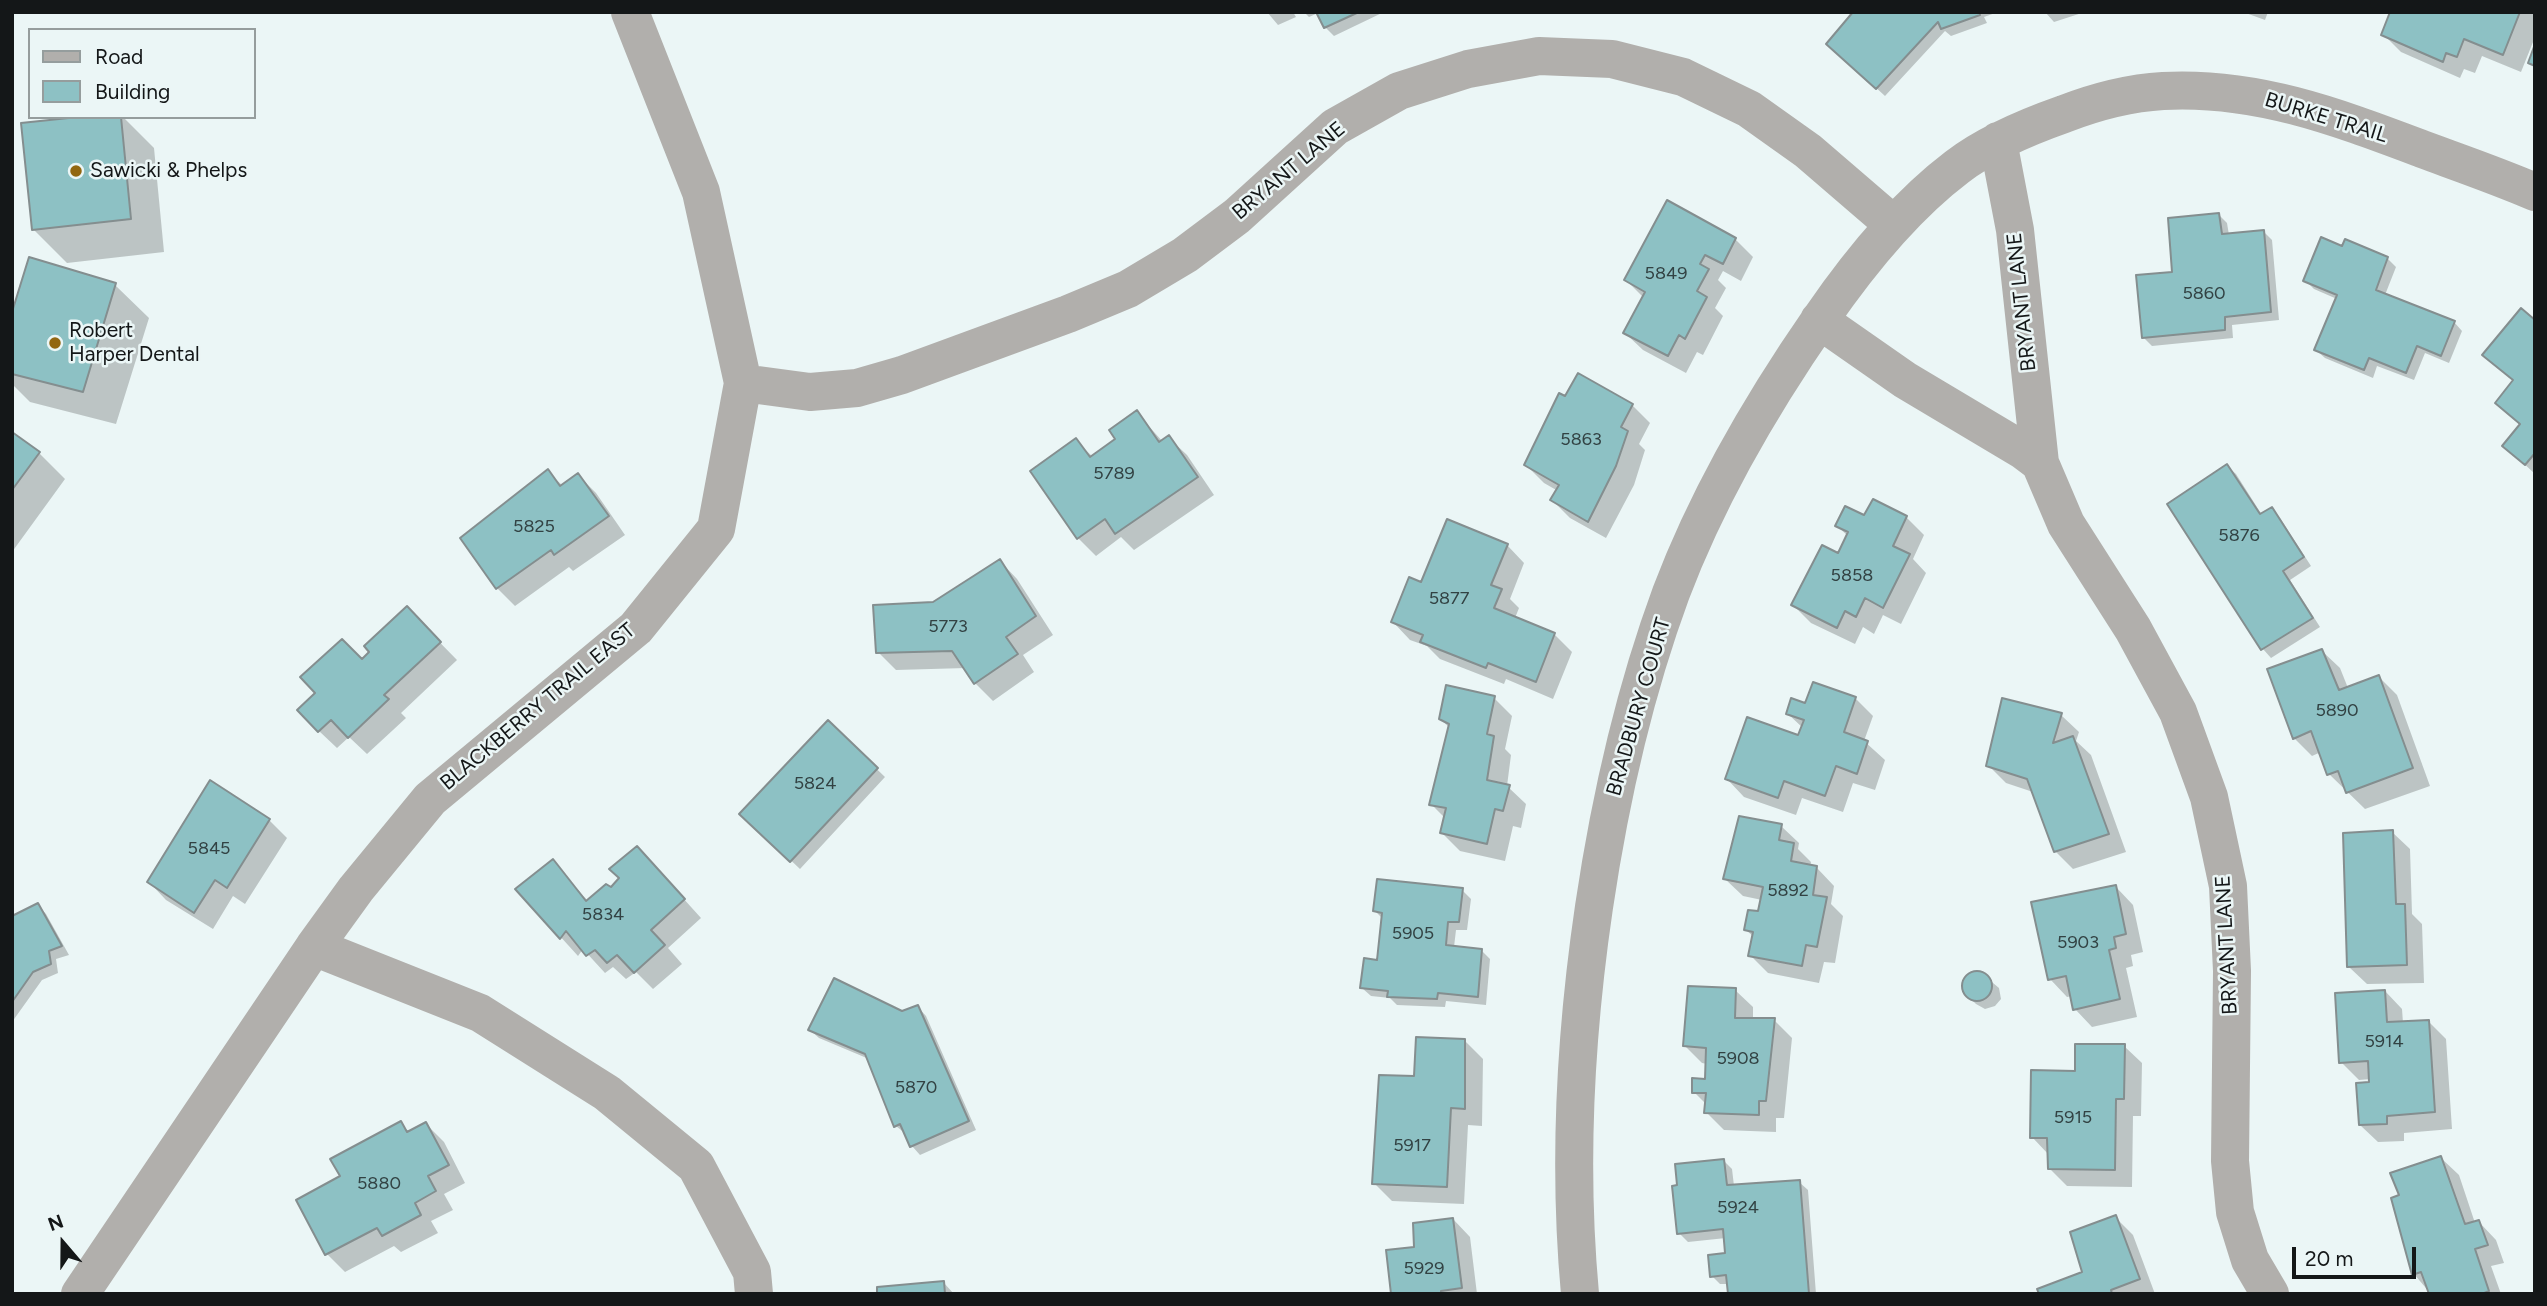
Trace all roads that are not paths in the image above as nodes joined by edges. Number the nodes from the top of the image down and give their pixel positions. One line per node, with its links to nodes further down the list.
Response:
1 (630, 12): 6 (street, BLACKBERRY TRAIL EAST)
2 (1998, 141): 3 (street, BURKE TRAIL); 4 (street, BURKE TRAIL); 7 (street, BRYANT LANE)
3 (2535, 192)
4 (1894, 225): 5 (street, BRADBURY COURT); 6 (street, BRYANT LANE)
5 (1819, 320): 7 (street); 11 (street, BRADBURY COURT)
6 (743, 383): 8 (street, BLACKBERRY TRAIL EAST)
7 (2040, 463): 12 (street, BRYANT LANE)
8 (314, 947): 9 (street, BLACKBERRY TRAIL EAST); 10 (street)
9 (80, 1294)
10 (754, 1294)
11 (1580, 1294)
12 (2270, 1294)

